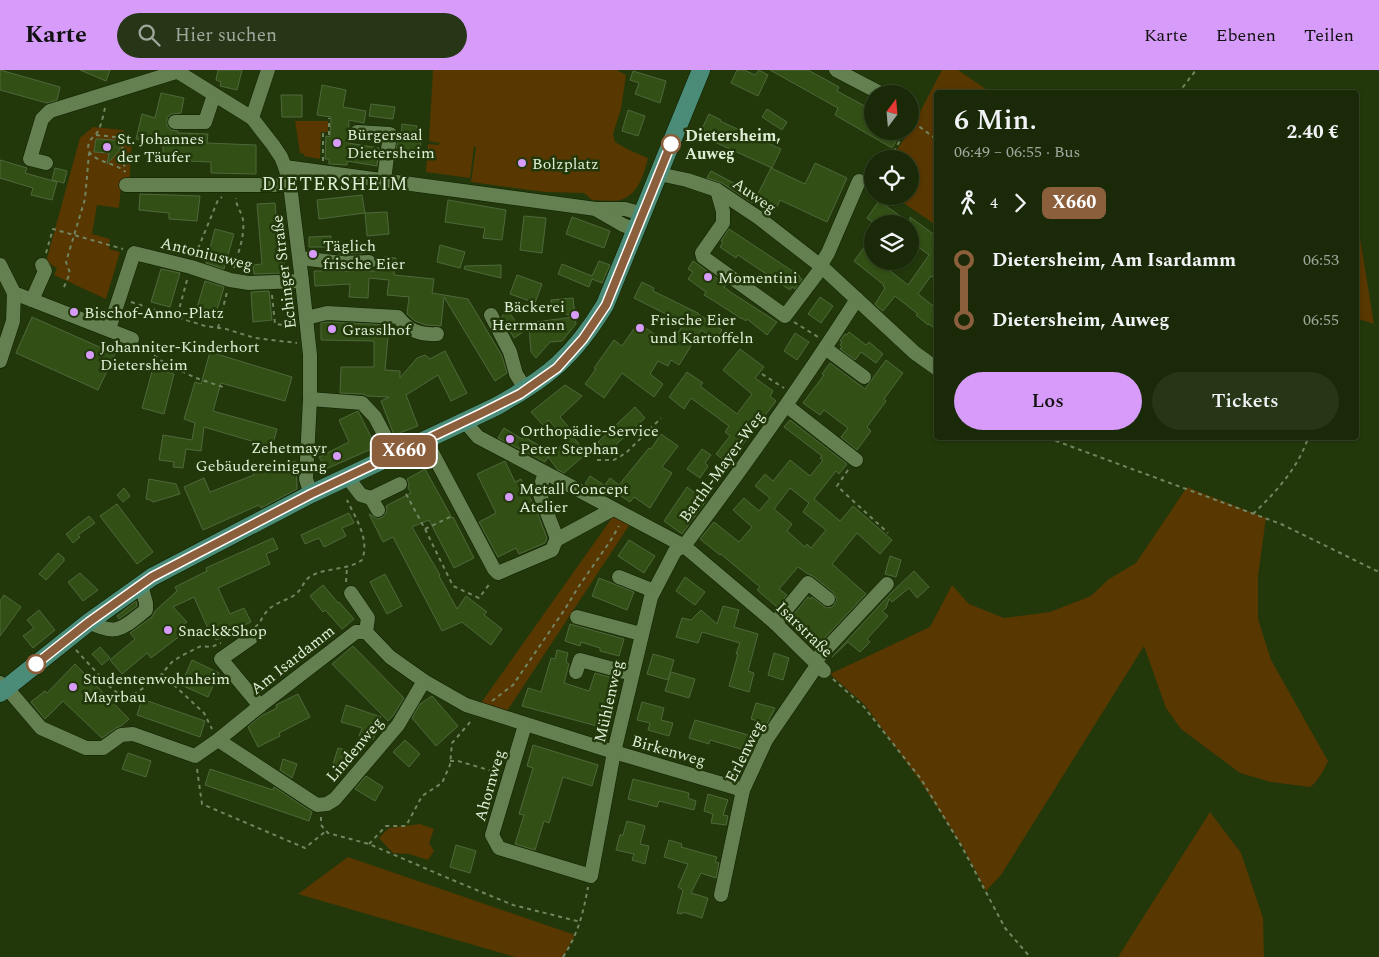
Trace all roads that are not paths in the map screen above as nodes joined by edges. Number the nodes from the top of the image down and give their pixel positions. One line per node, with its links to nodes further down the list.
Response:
1 (268, 70): 7 (street)
2 (701, 70): 12 (main road)
3 (836, 70): 5 (street)
4 (176, 71): 6 (street, Echinger Straße); 10 (street)
5 (865, 85)
6 (214, 95): 7 (street, Echinger Straße); 8 (street)
7 (252, 118): 11 (street, Echinger Straße)
8 (175, 122)
9 (357, 132): 14 (street)
10 (46, 163)
11 (285, 167): 14 (street); 16 (street, Echinger Straße)
12 (659, 174): 17 (street, Auweg); 18 (main road)
13 (126, 178): 16 (street)
14 (384, 180): 18 (street)
15 (859, 181): 23 (street)
16 (290, 185): 19 (street, Echinger Straße)
17 (717, 190): 23 (street, Auweg); 23 (street)
18 (640, 222): 37 (main road)
19 (300, 258): 20 (street); 24 (street, Echinger Straße)
20 (369, 262)
21 (0, 265): 25 (street)
22 (42, 265): 27 (street)
23 (821, 266): 26 (street, Auweg)
24 (302, 281): 29 (street, Echinger Straße); 30 (street, Antoniusweg)
25 (14, 293): 27 (street); 34 (street)
26 (857, 298): 33 (street, Barthl-Mayer-Weg); 35 (street, Auweg)
27 (32, 300): 30 (street)
28 (491, 315): 37 (street)
29 (306, 322): 31 (street); 38 (street, Echinger Straße)
30 (109, 329): 32 (street)
31 (437, 334)
32 (132, 339)
33 (826, 346): 36 (street); 39 (street, Barthl-Mayer-Weg)
34 (0, 361)
35 (934, 367)
36 (864, 377)
37 (526, 390): 40 (main road)
38 (310, 400): 42 (street); 47 (street, Echinger Straße)
39 (790, 401): 43 (street, Barthl-Mayer-Weg); 50 (street, Barthl-Mayer-Weg)
40 (465, 422): 41 (main road); 44 (street, Isarstraße)
41 (426, 441): 42 (main road); 49 (street)
42 (395, 455): 45 (main road)
43 (856, 460)
44 (545, 473): 48 (street, Isarstraße); 49 (street)
45 (344, 480): 46 (street); 47 (main road)
46 (400, 484)
47 (311, 494): 53 (main road)
48 (619, 512): 49 (street); 50 (street, Isarstraße)
49 (556, 540)
50 (684, 546): 54 (street, Mühlenweg); 59 (street, Isarstraße)
51 (619, 577): 54 (street)
52 (887, 584): 63 (street, Erlenweg)
53 (141, 585): 58 (main road); 58 (street)
54 (654, 591): 62 (street, Mühlenweg)
55 (351, 593): 60 (street)
56 (828, 599): 59 (street)
57 (578, 617): 62 (street)
58 (89, 622): 67 (main road)
59 (775, 623): 63 (street, Isarstraße)
60 (366, 632): 66 (street); 68 (street, Am Isardamm)
61 (250, 634): 68 (street)
62 (641, 634): 65 (street, Mühlenweg)
63 (819, 665): 72 (street, Erlenweg)
64 (576, 672): 65 (street)
65 (632, 674): 71 (street, Mühlenweg)
66 (424, 681): 69 (street); 70 (street, Lindenweg)
67 (2, 688): 70 (street, Am Isardamm)
68 (260, 706): 70 (street, Am Isardamm)
69 (525, 724): 71 (street); 73 (street, Ahornweg)
70 (218, 740)
71 (614, 752): 72 (street, Birkenweg); 73 (street, Mühlenweg)
72 (743, 790): 74 (street, Erlenweg)
73 (591, 876)
74 (721, 895)

